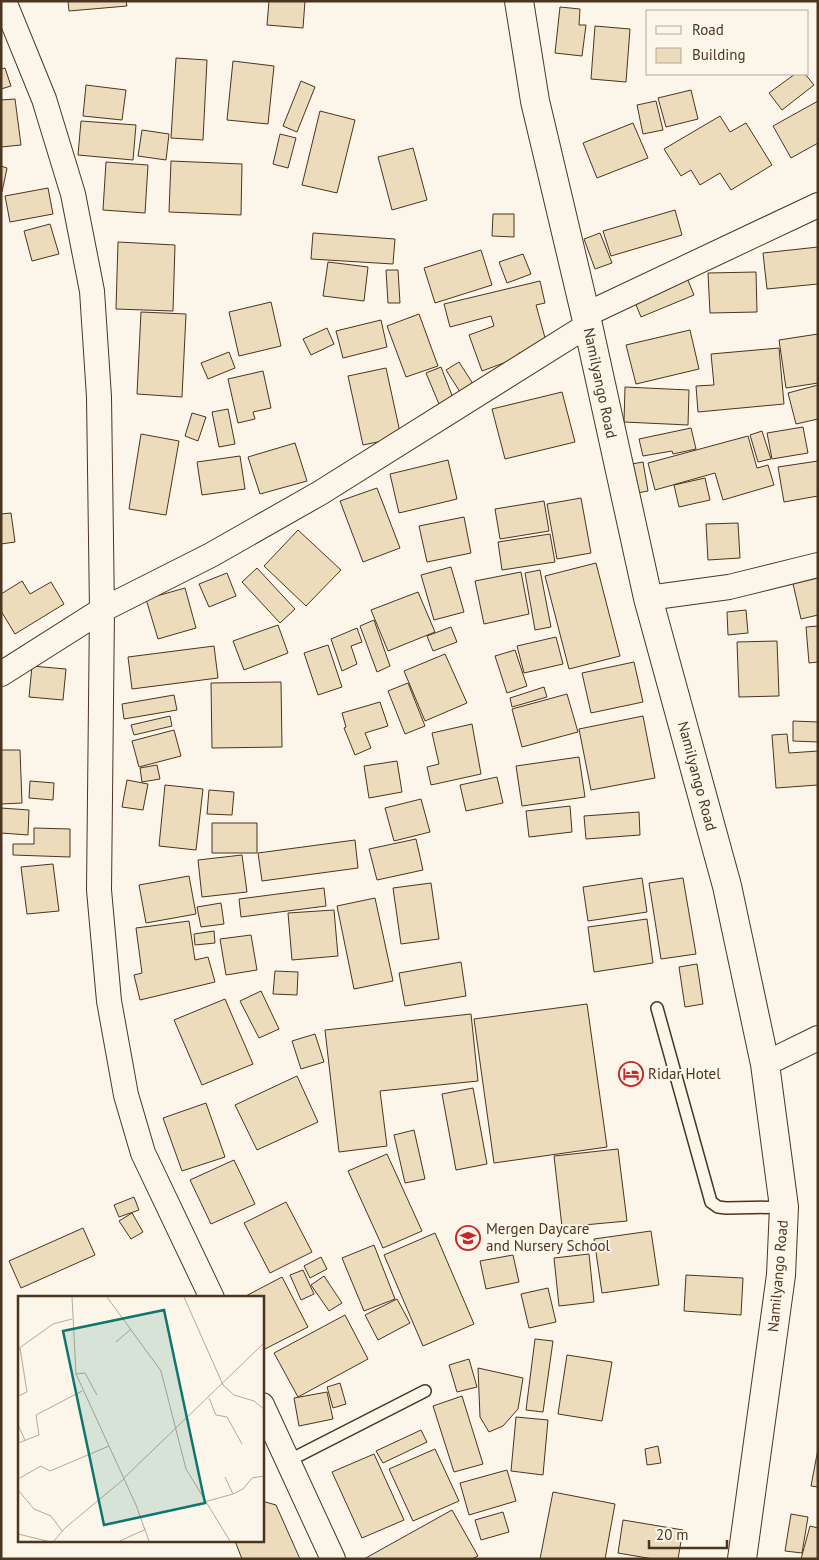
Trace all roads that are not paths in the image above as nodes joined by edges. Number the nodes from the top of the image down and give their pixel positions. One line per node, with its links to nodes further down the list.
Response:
1 (519, 1): 4 (main road, Namilyango Road)
2 (4, 7): 7 (street)
3 (818, 205): 4 (street)
4 (587, 320): 6 (main road, Namilyango Road); 7 (street)
5 (818, 565): 6 (street)
6 (648, 598): 11 (main road, Namilyango Road)
7 (102, 610): 8 (street); 13 (street)
8 (1, 674)
9 (657, 1008): 12 (lane)
10 (818, 1038): 11 (street)
11 (765, 1064): 12 (main road, Namilyango Road)
12 (784, 1207): 18 (main road, Namilyango Road)
13 (211, 1296)
14 (425, 1391): 16 (lane)
15 (264, 1409): 16 (street)
16 (288, 1461): 17 (street)
17 (333, 1559)
18 (742, 1559)

